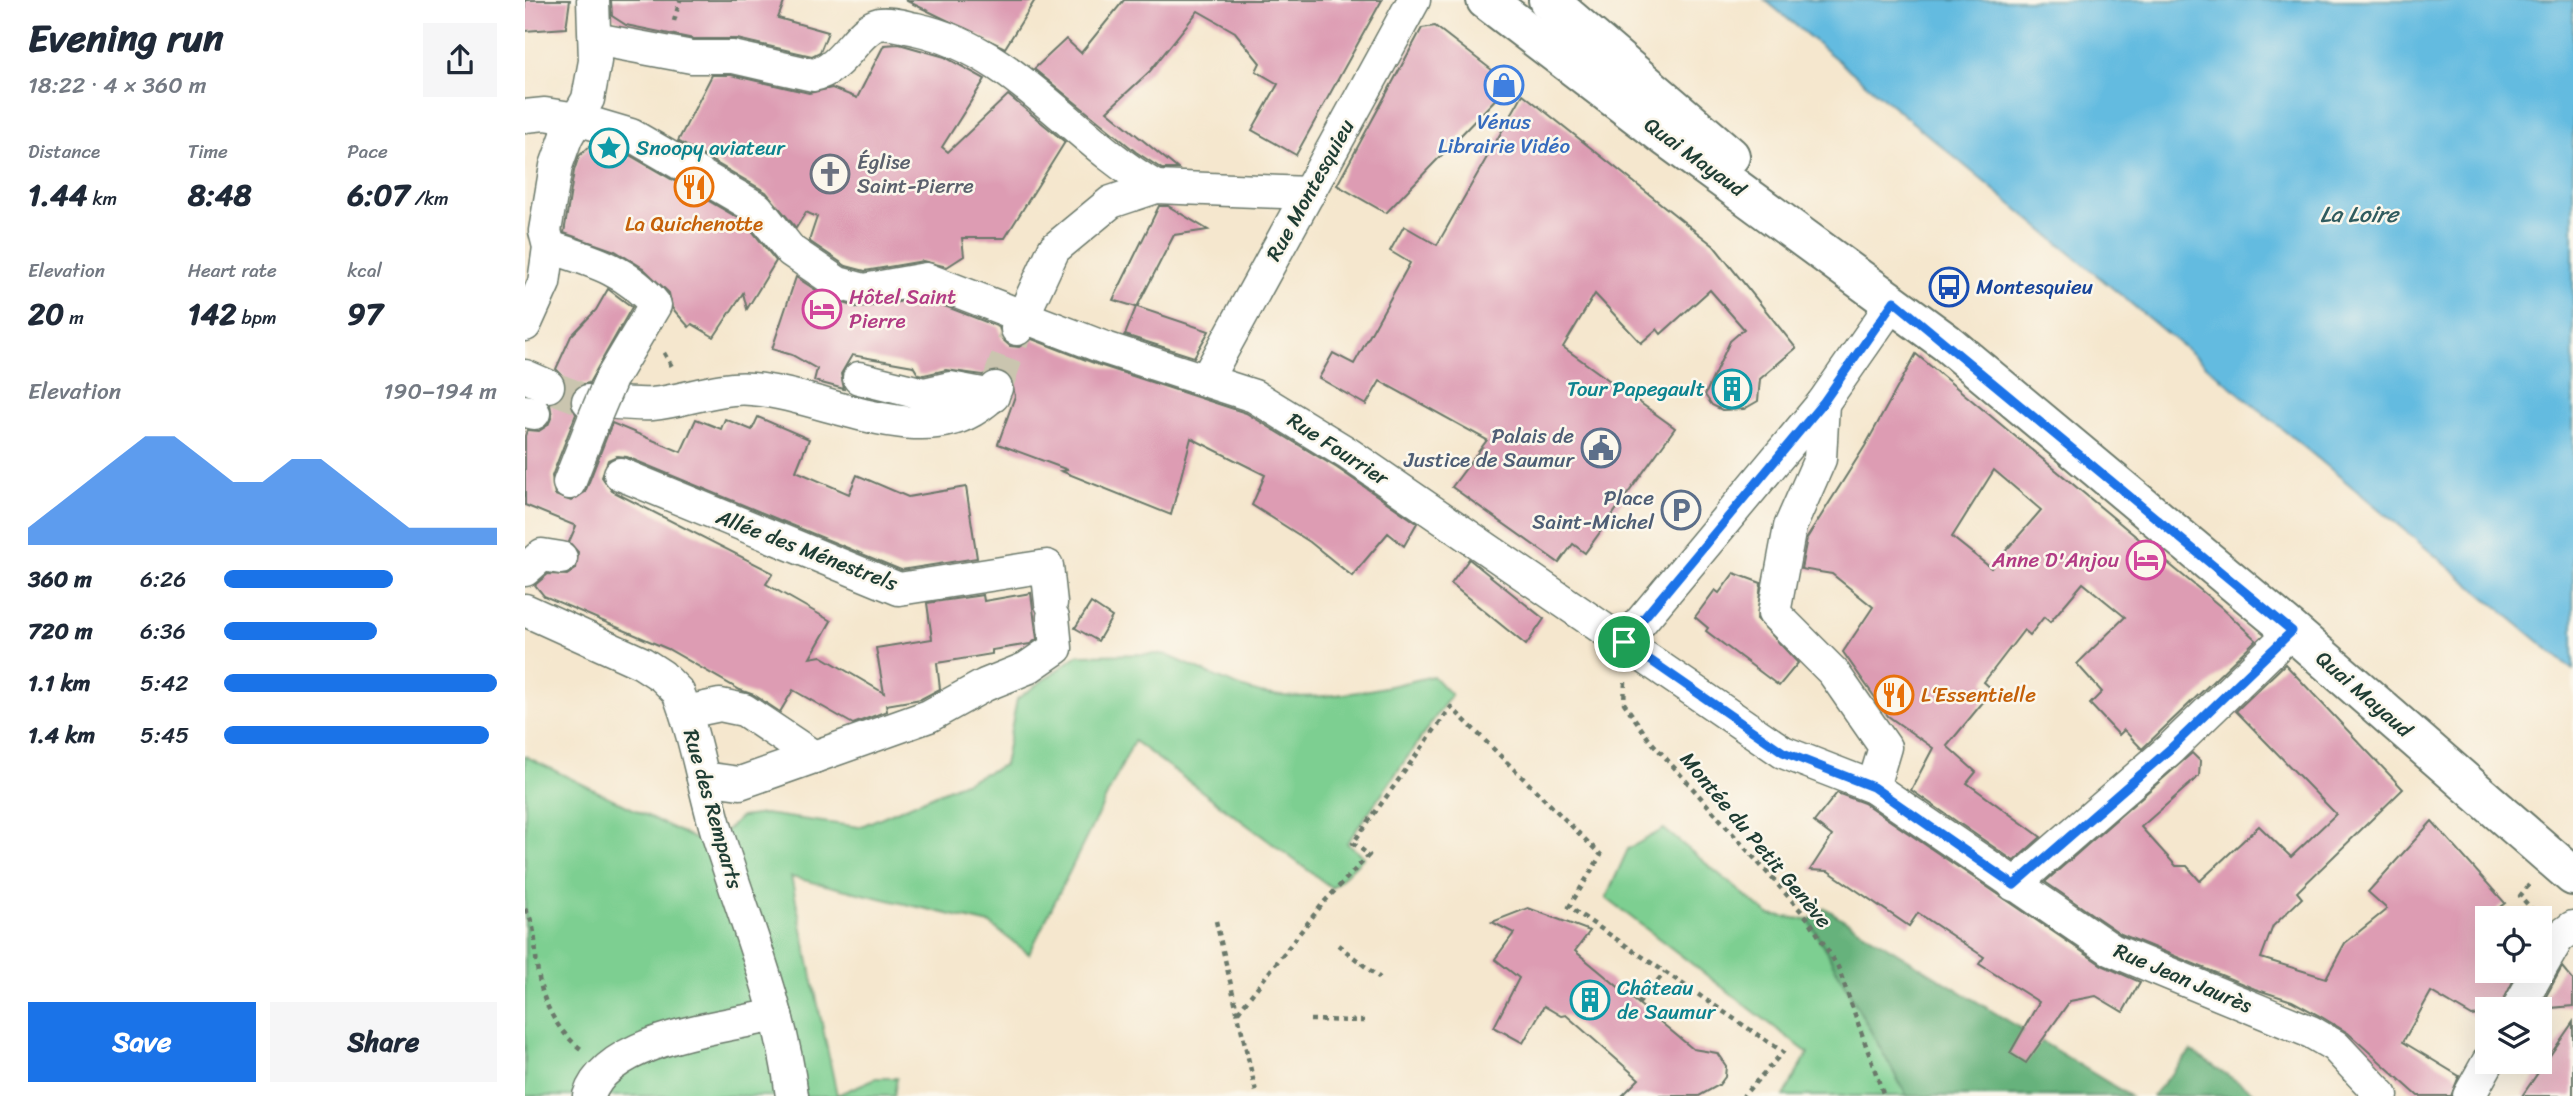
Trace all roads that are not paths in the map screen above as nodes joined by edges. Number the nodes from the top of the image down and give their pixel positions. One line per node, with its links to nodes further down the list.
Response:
1 (593, 0): 5 (street)
2 (1414, 0): 9 (street, Rue Montesquieu)
3 (1548, 0): 11 (main road, Quai Mayaud)
4 (1493, 4): 11 (main road, Quai Mayaud)
5 (595, 39): 7 (street); 8 (street)
6 (525, 116): 7 (street, Rue Fourrier)
7 (577, 119): 10 (street); 12 (street, Rue Fourrier)
8 (1156, 187): 9 (street); 12 (street)
9 (1309, 193): 15 (street, Rue Montesquieu)
10 (549, 247): 13 (street); 17 (street, bridge)
11 (1894, 301): 16 (street); 21 (main road, Quai Mayaud)
12 (1019, 322): 15 (street, Rue Fourrier)
13 (525, 326)
14 (859, 379): 17 (street)
15 (1206, 380): 22 (street, Rue Fourrier)
16 (1823, 403): 22 (street); 26 (street)
17 (591, 410): 24 (street, Allée des Ménestrels)
18 (561, 558): 19 (street)
19 (525, 569)
20 (525, 610): 23 (street, Rue des Remparts)
21 (2292, 631): 27 (main road, Quai Mayaud); 28 (street)
22 (1633, 648): 26 (street, Rue Jean Jaurès)
23 (686, 712): 24 (street); 25 (street, Rue des Remparts)
24 (814, 757): 25 (street)
25 (703, 778): 31 (street, Rue des Remparts)
26 (1873, 787): 28 (street, Rue Jean Jaurès)
27 (2573, 876)
28 (2014, 885): 35 (street, Rue Jean Jaurès)
29 (2573, 927): 30 (street)
30 (2552, 948)
31 (776, 1015): 33 (street); 34 (street, Rue des Remparts)
32 (2481, 1074): 36 (street)
33 (589, 1096)
34 (792, 1096)
35 (2382, 1096)
36 (2469, 1096)

